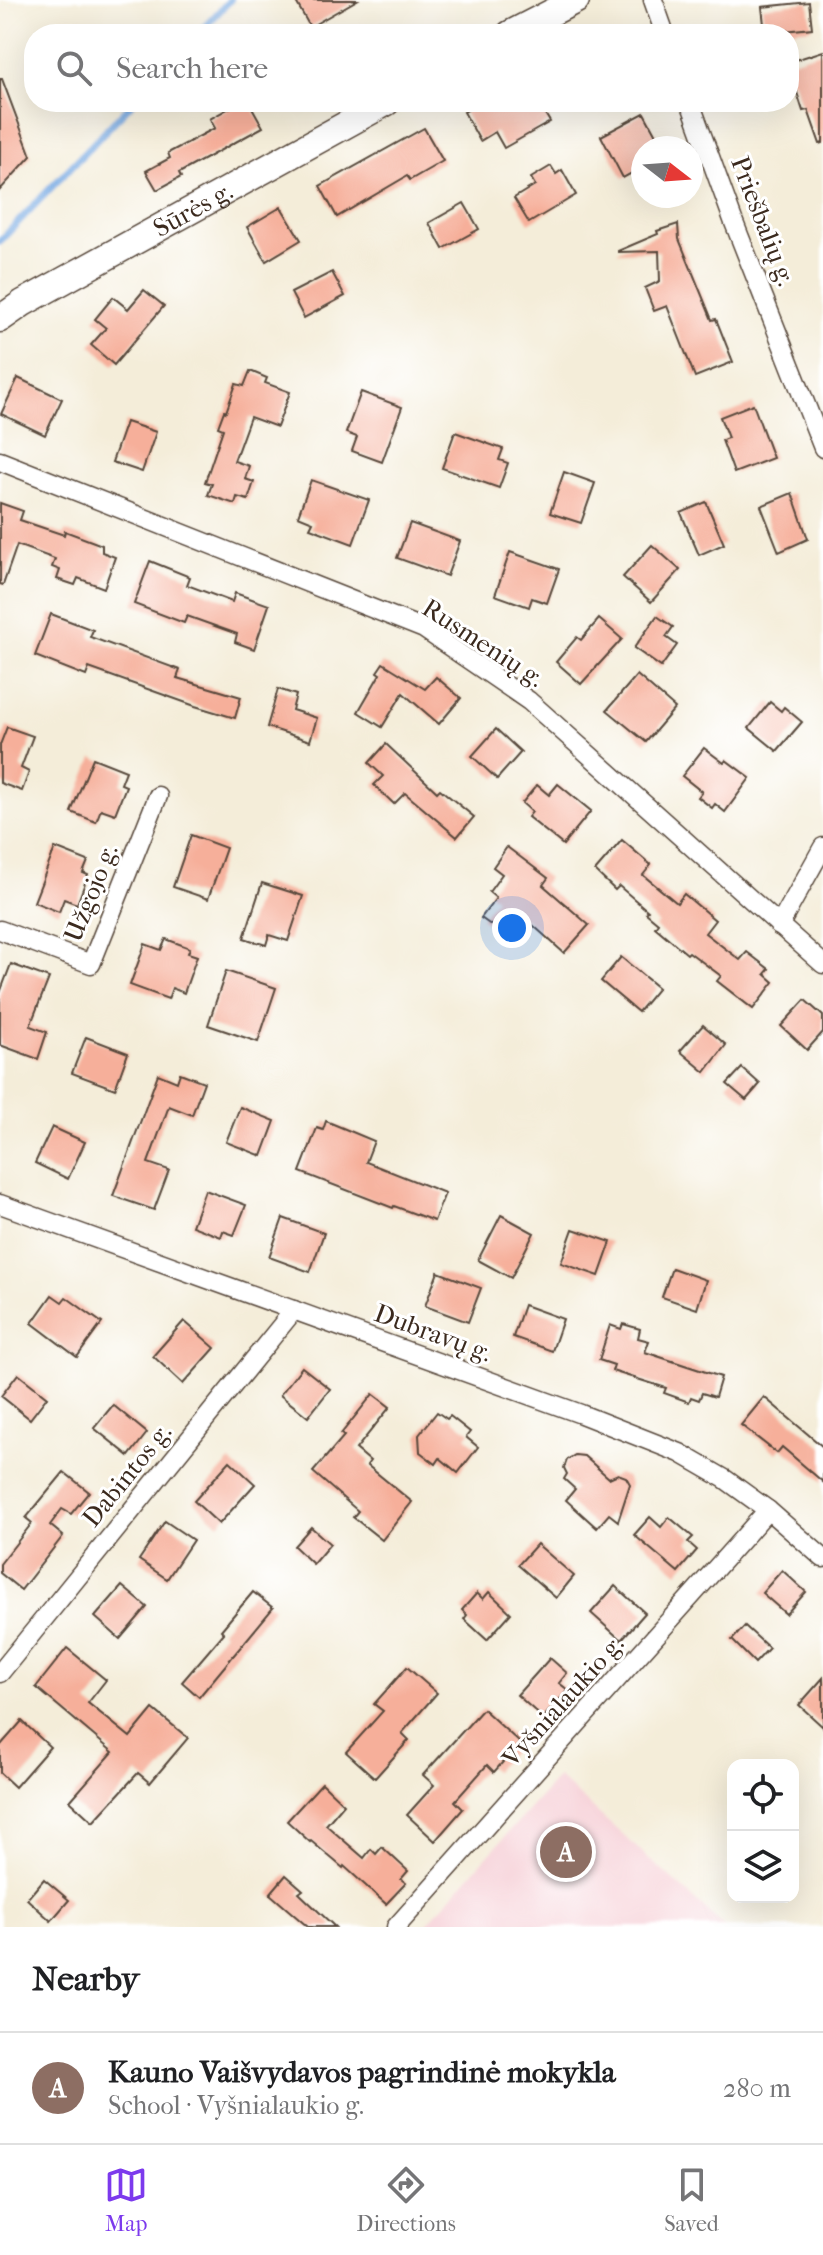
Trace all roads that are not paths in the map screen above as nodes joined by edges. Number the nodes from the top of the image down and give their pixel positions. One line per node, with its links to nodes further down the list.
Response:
1 (576, 0): 3 (street)
2 (653, 0): 4 (street)
3 (529, 24)
4 (661, 24)
5 (369, 112): 7 (street, Sūrės g.)
6 (694, 112): 8 (street, Priešbalių g.)
7 (0, 319)
8 (823, 448)
9 (0, 461): 12 (street, Rusmenių g.)
10 (158, 796): 13 (street, Užgojo g.)
11 (823, 847): 12 (street)
12 (779, 926): 14 (street, Rusmenių g.)
13 (0, 930)
14 (823, 964)
15 (0, 1204): 16 (street, Dubravų g.)
16 (294, 1310): 17 (street, Dubravų g.); 19 (street, Dabintos g.)
17 (768, 1510): 18 (street, Dubravų g.); 20 (street, Vyšnialaukio g.)
18 (823, 1558)
19 (0, 1673)
20 (396, 1927)

